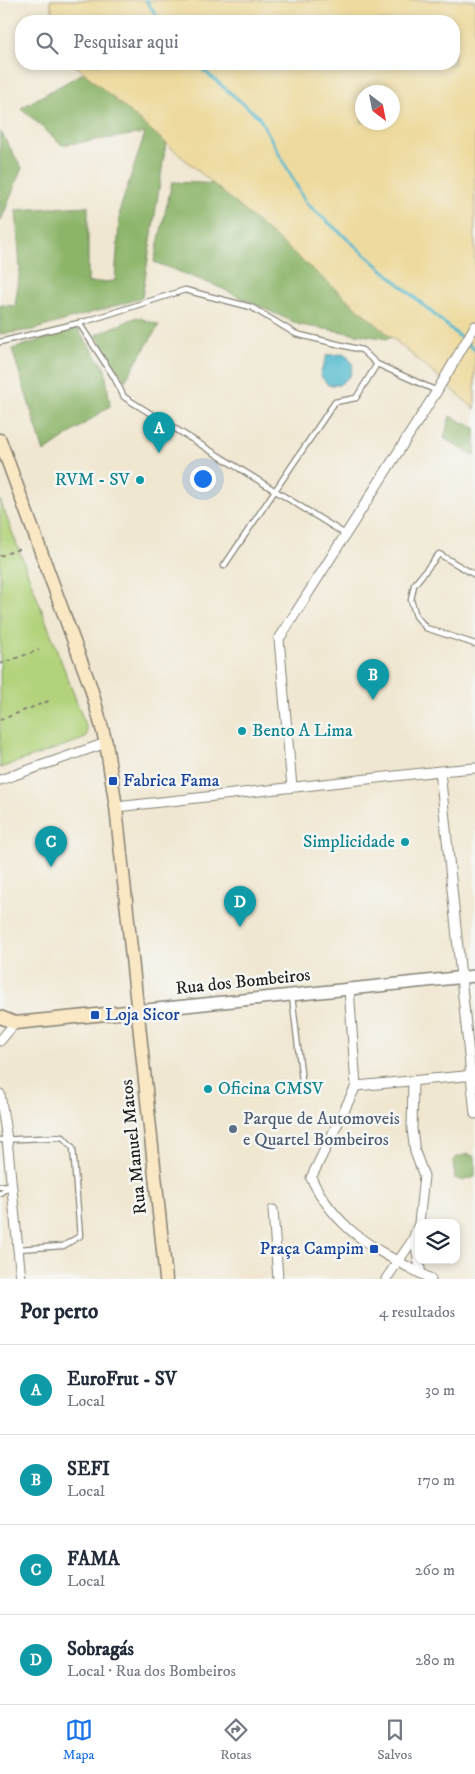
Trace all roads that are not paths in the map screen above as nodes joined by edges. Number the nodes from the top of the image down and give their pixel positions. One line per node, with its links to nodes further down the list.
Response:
1 (79, 323): 3 (lane); 4 (lane); 7 (lane)
2 (475, 326): 5 (street)
3 (0, 342)
4 (377, 364): 5 (lane); 7 (lane)
5 (437, 391): 8 (street)
6 (0, 440): 12 (main road, Rua Manuel Matos)
7 (275, 490): 8 (lane); 9 (lane)
8 (345, 534): 16 (street)
9 (224, 566)
10 (475, 575): 11 (lane)
11 (475, 644)
12 (106, 743): 15 (street); 17 (main road, Rua Manuel Matos)
13 (475, 768): 14 (street)
14 (440, 771): 16 (street); 19 (street)
15 (0, 780)
16 (292, 787): 17 (street)
17 (116, 807): 22 (main road, Rua Manuel Matos)
18 (475, 976): 19 (street, Rua dos Bombeiros)
19 (462, 977): 20 (street, Rua dos Bombeiros); 26 (street)
20 (349, 988): 21 (street, Rua dos Bombeiros); 28 (street)
21 (292, 995): 22 (street, Rua dos Bombeiros); 29 (lane)
22 (137, 1011): 24 (main road, Rua dos Bombeiros); 44 (main road, Rua Manuel Matos)
23 (0, 1016): 24 (main road)
24 (15, 1023): 25 (street)
25 (0, 1041)
26 (473, 1075): 27 (street); 32 (street)
27 (413, 1081): 28 (street); 38 (street)
28 (356, 1086): 41 (street)
29 (303, 1089)
30 (0, 1094): 31 (street)
31 (0, 1100): 33 (street)
32 (475, 1114)
33 (4, 1140): 34 (street); 40 (lane)
34 (11, 1185): 35 (lane); 36 (lane); 40 (street)
35 (0, 1186)
36 (0, 1194)
37 (273, 1210): 45 (street)
38 (419, 1219)
39 (414, 1236): 41 (street); 42 (street)
40 (18, 1249): 43 (street)
41 (398, 1262): 42 (street); 46 (street)
42 (421, 1274): 47 (street)
43 (21, 1279)
44 (166, 1279)
45 (278, 1279)
46 (386, 1279)
47 (431, 1279)

